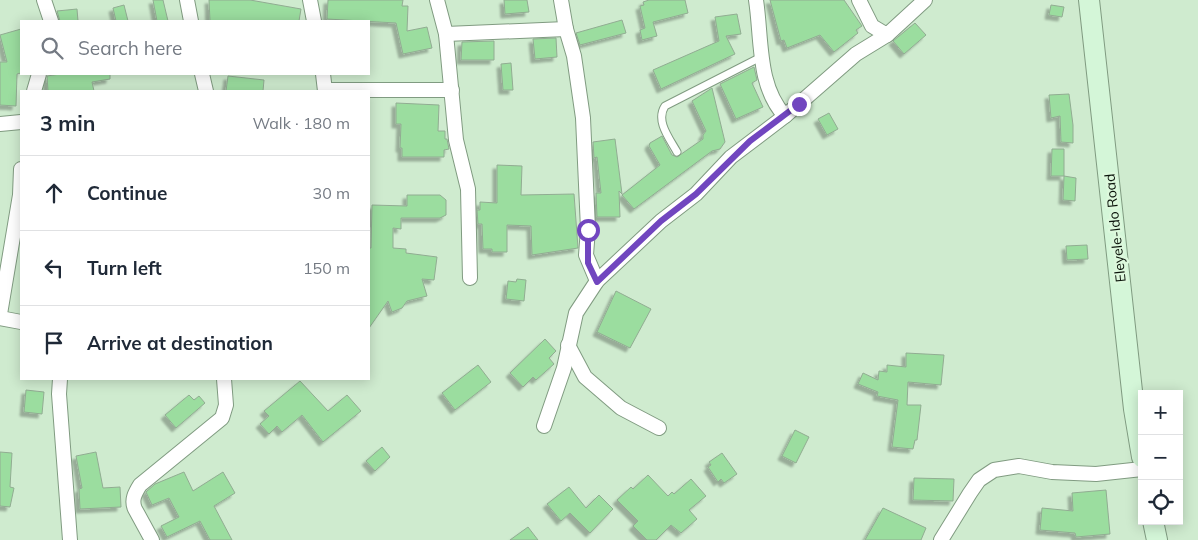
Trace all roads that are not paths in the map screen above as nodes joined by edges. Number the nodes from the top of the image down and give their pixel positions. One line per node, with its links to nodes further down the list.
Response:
1 (186, 0): 11 (street)
2 (310, 0): 12 (street)
3 (437, 0): 14 (street)
4 (561, 0): 13 (street)
5 (756, 0): 16 (street)
6 (859, 0): 15 (street)
7 (925, 0): 15 (street)
8 (1089, 0): 38 (main road, Eleyele-Ido Road)
9 (49, 1): 10 (street)
10 (51, 20)
11 (191, 20)
12 (314, 20)
13 (566, 29): 14 (street); 30 (street)
14 (446, 34): 23 (street)
15 (888, 35): 24 (street)
16 (761, 57): 24 (street); 27 (lane)
17 (39, 75): 20 (street)
18 (202, 75): 21 (street)
19 (323, 75): 22 (street)
20 (34, 90)
21 (206, 90)
22 (325, 90): 23 (street)
23 (452, 90): 29 (street)
24 (786, 116): 30 (street)
25 (20, 122): 26 (street)
26 (0, 124)
27 (677, 152)
28 (20, 194): 31 (street)
29 (470, 278)
30 (597, 282): 33 (street)
31 (0, 316): 32 (street)
32 (20, 322)
33 (568, 345): 36 (street); 37 (street)
34 (60, 380): 41 (street)
35 (224, 380): 42 (street)
36 (544, 426)
37 (659, 428)
38 (1138, 435)
39 (1138, 469): 43 (street)
40 (1154, 525): 44 (main road)
41 (70, 540)
42 (152, 540)
43 (942, 540)
44 (1157, 540)

